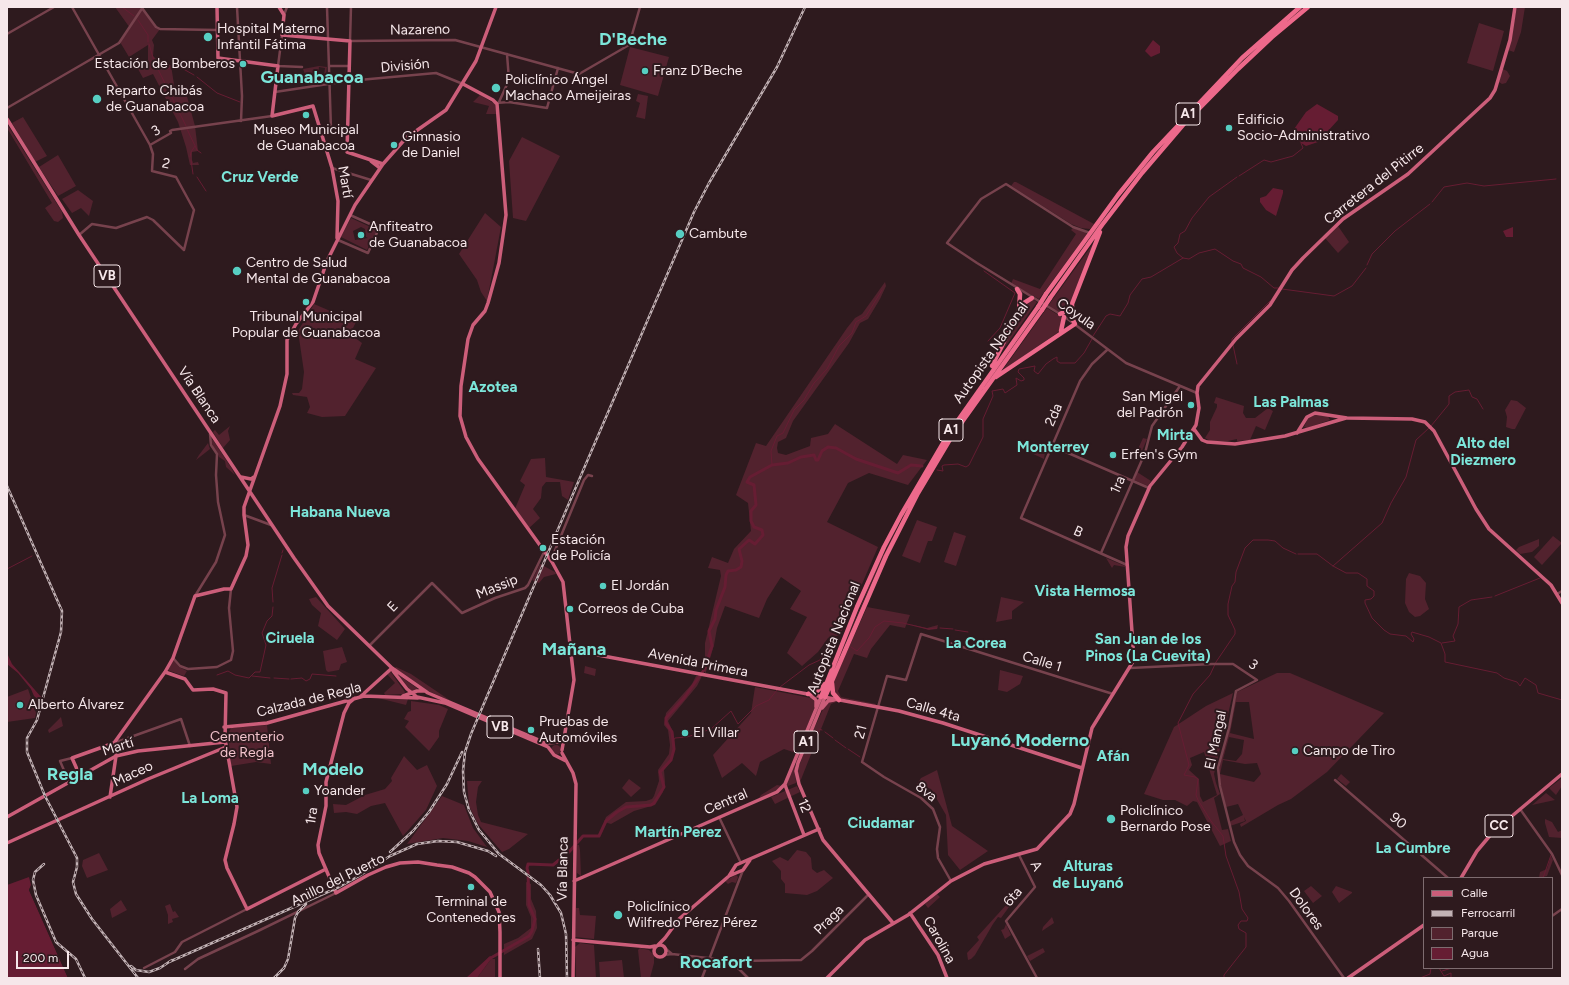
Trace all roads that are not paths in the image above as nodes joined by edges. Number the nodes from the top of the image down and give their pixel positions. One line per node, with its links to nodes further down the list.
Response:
1 (54, 7): 17 (street)
2 (72, 7): 22 (street)
3 (217, 7): 16 (main road)
4 (237, 7): 24 (street)
5 (280, 7): 6 (street); 15 (main road)
6 (287, 7): 15 (street)
7 (327, 7): 19 (street)
8 (351, 7): 20 (street)
9 (496, 7): 21 (main road)
10 (640, 7): 29 (street, Nazareno)
11 (1300, 7): 48 (highway, Autopista Nacional / A1)
12 (1308, 7): 48 (highway, A1)
13 (1515, 7): 63 (main road, Carretera del Pitirre)
14 (143, 8): 16 (street); 22 (street)
15 (284, 15): 18 (main road)
16 (217, 30): 24 (main road)
17 (7, 34)
18 (282, 35): 19 (main road, Nazareno); 25 (street)
19 (328, 39): 20 (main road, Nazareno); 26 (street)
20 (350, 41): 21 (street, Nazareno); 27 (main road)
21 (482, 47): 23 (street, Nazareno); 32 (main road)
22 (99, 54): 35 (street); 40 (street)
23 (507, 54): 29 (street, Nazareno); 34 (street)
24 (240, 62): 25 (main road); 38 (street)
25 (278, 66): 28 (street); 33 (main road)
26 (329, 66): 27 (street); 31 (street)
27 (349, 66): 30 (main road)
28 (302, 67)
29 (558, 68): 34 (street)
30 (348, 81): 31 (street, División); 32 (street, División); 41 (main road)
31 (329, 84): 33 (street, División); 39 (street)
32 (463, 84): 34 (main road); 42 (main road)
33 (275, 92): 36 (main road)
34 (498, 102): 84 (main road)
35 (7, 108)
36 (272, 116): 38 (street); 39 (main road, Martí)
37 (7, 119): 47 (main road, Vía Blanca / VB)
38 (241, 121): 40 (street, 3)
39 (320, 132): 43 (main road, Martí)
40 (150, 145): 47 (street, 2)
41 (371, 160): 42 (main road); 44 (main road)
42 (383, 164): 44 (main road)
43 (332, 168): 45 (street); 49 (main road, Martí)
44 (380, 168): 45 (main road)
45 (371, 180): 46 (main road)
46 (350, 214): 49 (main road); 49 (street)
47 (79, 236): 68 (main road, Vía Blanca / VB)
48 (1094, 236): 50 (street, Coyula); 52 (highway); 53 (highway, Autopista Nacional / A1, bridge)
49 (337, 239): 75 (main road)
50 (1017, 289): 51 (street, Coyula); 54 (highway)
51 (1032, 298): 54 (highway); 55 (street, Coyula)
52 (1072, 304): 55 (highway); 57 (highway)
53 (1040, 308): 60 (highway, Autopista Nacional / A1); 61 (highway, Autopista Nacional / A1)
54 (1018, 311): 60 (highway)
55 (1060, 314): 56 (street, Coyula)
56 (1064, 317): 57 (street, Coyula); 58 (highway)
57 (1075, 324): 58 (highway); 59 (street, Coyula)
58 (1062, 331): 61 (highway)
59 (1107, 350): 62 (street, Coyula); 74 (street, 2da)
60 (987, 377): 102 (highway, Autopista Nacional / A1)
61 (992, 380): 102 (highway, Autopista Nacional / A1)
62 (1180, 386): 63 (street, Coyula); 78 (street, 1ra)
63 (1197, 393): 70 (main road)
64 (1332, 415): 65 (main road); 66 (main road); 67 (main road)
65 (1347, 418): 66 (main road); 93 (main road)
66 (1331, 422): 69 (main road)
67 (1303, 424): 69 (main road); 71 (main road)
68 (210, 430): 72 (main road, Vía Blanca / VB); 73 (street)
69 (1306, 430): 71 (main road)
70 (1196, 432): 71 (main road); 79 (main road)
71 (1297, 432)
72 (214, 436): 73 (street); 76 (main road, Vía Blanca / VB)
73 (209, 439): 94 (street)
74 (1052, 446): 78 (street); 82 (street, 2da)
75 (256, 474): 76 (main road); 80 (main road)
76 (240, 476): 80 (main road, Vía Blanca / VB)
77 (592, 476): 86 (street)
78 (1132, 481): 79 (street); 85 (street, 1ra)
79 (1149, 488): 87 (main road)
80 (250, 490): 81 (main road); 83 (main road, Vía Blanca / VB)
81 (244, 515): 83 (street); 89 (main road)
82 (1020, 518): 85 (street, B)
83 (273, 525): 96 (main road, Vía Blanca / VB)
84 (544, 552): 86 (main road); 88 (street, Massip)
85 (1101, 553): 87 (street, B)
86 (551, 560): 97 (main road)
87 (1127, 565): 100 (main road)
88 (432, 583): 96 (street, E)
89 (233, 584): 90 (main road); 91 (main road)
90 (224, 589): 91 (main road); 94 (main road)
91 (231, 589): 98 (street)
92 (1562, 591): 93 (street)
93 (1557, 594): 95 (main road)
94 (195, 596): 98 (main road)
95 (1562, 603)
96 (369, 646): 99 (main road, Vía Blanca / VB)
97 (571, 650): 108 (main road, Avenida Primera); 121 (main road)
98 (174, 657): 101 (main road)
99 (392, 668): 104 (main road, Vía Blanca / VB); 107 (main road, Vía Blanca / VB); 111 (main road)
100 (1130, 668): 105 (street, 3); 109 (main road)
101 (165, 672): 119 (main road); 123 (main road)
102 (831, 678): 108 (highway); 113 (highway, Autopista Nacional / A1); 116 (highway)
103 (906, 680): 109 (street, Calle 1); 117 (street, 21)
104 (407, 689): 106 (main road, Vía Blanca / VB); 110 (main road)
105 (1236, 691): 150 (street, El Mangal)
106 (411, 693): 107 (main road); 110 (main road); 115 (main road, Vía Blanca / VB)
107 (428, 693): 124 (main road, Vía Blanca / VB)
108 (808, 694): 113 (main road, Avenida Primera); 118 (main road)
109 (1112, 694): 133 (main road)
110 (405, 695): 112 (main road)
111 (360, 697): 112 (main road, Calzada de Regla); 114 (main road, Calzada de Regla)
112 (400, 697): 115 (main road, Calzada de Regla)
113 (823, 697): 116 (main road, Calle 4ta); 118 (main road, Autopista Nacional / A1)
114 (355, 698): 120 (main road, Calzada de Regla); 153 (main road, 1ra)
115 (423, 698): 126 (main road, Vía Blanca / VB)
116 (840, 700): 117 (main road, Calle 4ta); 118 (main road)
117 (878, 707): 131 (street, 21); 133 (main road, Calle 4ta)
118 (817, 713): 138 (main road, Autopista Nacional / A1); 144 (main road, Autopista Nacional / A1)
119 (224, 727): 120 (main road, Calzada de Regla); 122 (main road)
120 (231, 727): 122 (main road)
121 (565, 734): 124 (main road); 127 (main road)
122 (225, 741): 125 (main road, Martí); 140 (main road, Maceo); 168 (main road)
123 (114, 743): 125 (street); 128 (main road); 130 (main road)
124 (553, 743): 126 (main road); 127 (main road, VB)
125 (190, 746): 128 (main road, Martí)
126 (550, 750): 129 (main road, VB)
127 (562, 751): 129 (main road); 132 (main road, Vía Blanca / VB)
128 (116, 756): 135 (main road, Martí); 140 (main road)
129 (559, 757): 132 (main road, VB)
130 (72, 758): 135 (main road); 137 (street)
131 (862, 762): 164 (street, 8va)
132 (568, 763): 155 (main road, Vía Blanca / VB)
133 (1082, 768): 147 (main road)
134 (1562, 774): 141 (main road, CC)
135 (80, 776): 137 (main road, Martí)
136 (1335, 780): 159 (street, 90)
137 (69, 782): 142 (main road, Martí)
138 (785, 784): 139 (main road, Autopista Nacional / A1); 145 (main road, 12)
139 (777, 792): 143 (main road, Central)
140 (110, 797): 146 (main road, Maceo)
141 (1519, 809): 157 (street); 160 (main road, CC)
142 (7, 817)
143 (719, 817): 148 (street); 161 (main road, Central)
144 (819, 829): 145 (main road); 167 (main road, Autopista Nacional)
145 (804, 836): 149 (main road)
146 (7, 843)
147 (1019, 855): 164 (main road); 165 (street, A)
148 (737, 858): 151 (street); 152 (street)
149 (750, 860): 151 (main road); 154 (main road)
150 (1243, 860): 195 (street, Dolores)
151 (741, 863): 152 (main road); 154 (main road)
152 (734, 868): 156 (main road); 158 (main road)
153 (326, 869): 166 (main road, 1ra); 168 (main road)
154 (743, 869): 156 (main road); 162 (street)
155 (574, 873): 161 (main road); 163 (main road, Vía Blanca / VB)
156 (736, 873): 158 (main road); 162 (street)
157 (1562, 875)
158 (730, 876): 174 (main road)
159 (1447, 877)
160 (1462, 877)
161 (581, 878): 163 (main road, Central)
162 (740, 878): 184 (street)
163 (574, 881): 175 (main road, Vía Blanca / VB)
164 (951, 881): 170 (main road)
165 (1035, 887): 194 (street, 6ta)
166 (336, 892): 187 (street, Anillo del Puerto); 188 (main road, Anillo del Puerto)
167 (869, 894): 172 (main road, Autopista Nacional); 185 (street, Praga)
168 (247, 909): 186 (street)
169 (1562, 909): 171 (street)
170 (910, 913): 172 (main road); 193 (main road, Carolina)
171 (1553, 915)
172 (893, 923): 192 (main road)
173 (1423, 926): 196 (main road)
174 (666, 938): 177 (main road); 179 (main road)
175 (573, 940): 176 (main road); 180 (main road, Vía Blanca / VB)
176 (578, 940): 178 (main road); 180 (main road)
177 (656, 946): 178 (main road); 179 (main road); 181 (main road)
178 (650, 947): 181 (main road)
179 (665, 948): 182 (street); 183 (main road)
180 (572, 950): 189 (main road, Vía Blanca / VB)
181 (654, 952): 183 (main road)
182 (672, 954): 183 (street); 184 (street)
183 (664, 955)
184 (709, 960): 185 (street); 190 (street)
185 (731, 961): 191 (street)
186 (144, 968)
187 (185, 969)
188 (500, 978)
189 (573, 978)
190 (702, 978)
191 (748, 978)
192 (827, 978)
193 (947, 978)
194 (1037, 978)
195 (1344, 978)
196 (1348, 978)

